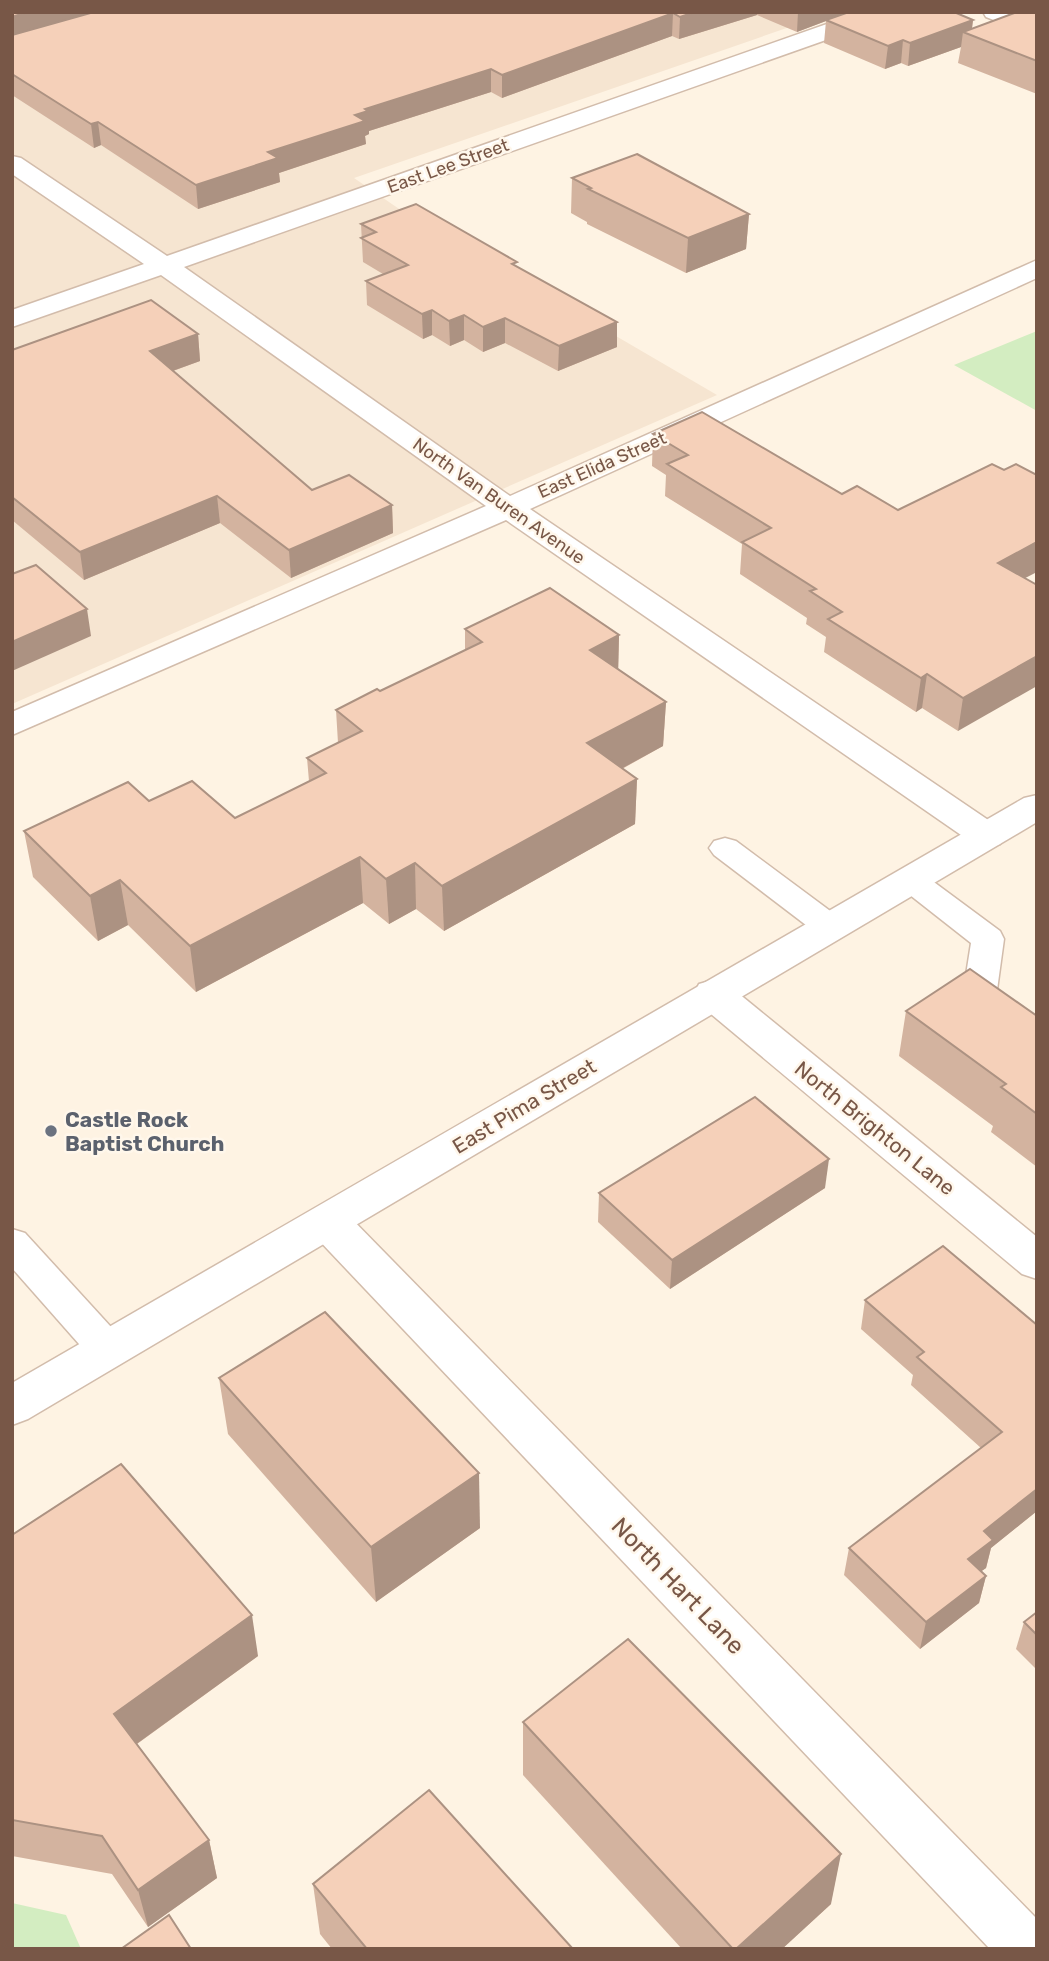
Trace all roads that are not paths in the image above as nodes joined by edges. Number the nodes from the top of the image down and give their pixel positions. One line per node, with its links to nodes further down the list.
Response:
1 (883, 12): 5 (street, East Lee Street)
2 (994, 12): 3 (street)
3 (1037, 30)
4 (12, 163): 5 (street, North Van Buren Avenue)
5 (165, 266): 7 (street, East Lee Street); 8 (street, North Van Buren Avenue)
6 (1037, 268): 8 (street, East Elida Street)
7 (12, 319)
8 (508, 508): 9 (street, East Elida Street); 11 (street, North Van Buren Avenue)
9 (12, 725)
10 (1037, 806): 11 (street, East Pima Street)
11 (987, 836): 13 (street, East Pima Street)
12 (725, 848): 14 (lane)
13 (912, 881): 14 (street, East Pima Street); 16 (lane)
14 (830, 927): 15 (street, East Pima Street)
15 (713, 994): 17 (street, East Pima Street); 19 (street, North Brighton Lane)
16 (1037, 1036)
17 (328, 1223): 20 (street, East Pima Street); 22 (street, North Hart Lane)
18 (12, 1243): 20 (lane)
19 (1037, 1262)
20 (108, 1350): 21 (street, East Pima Street)
21 (12, 1406)
22 (1028, 1949)

